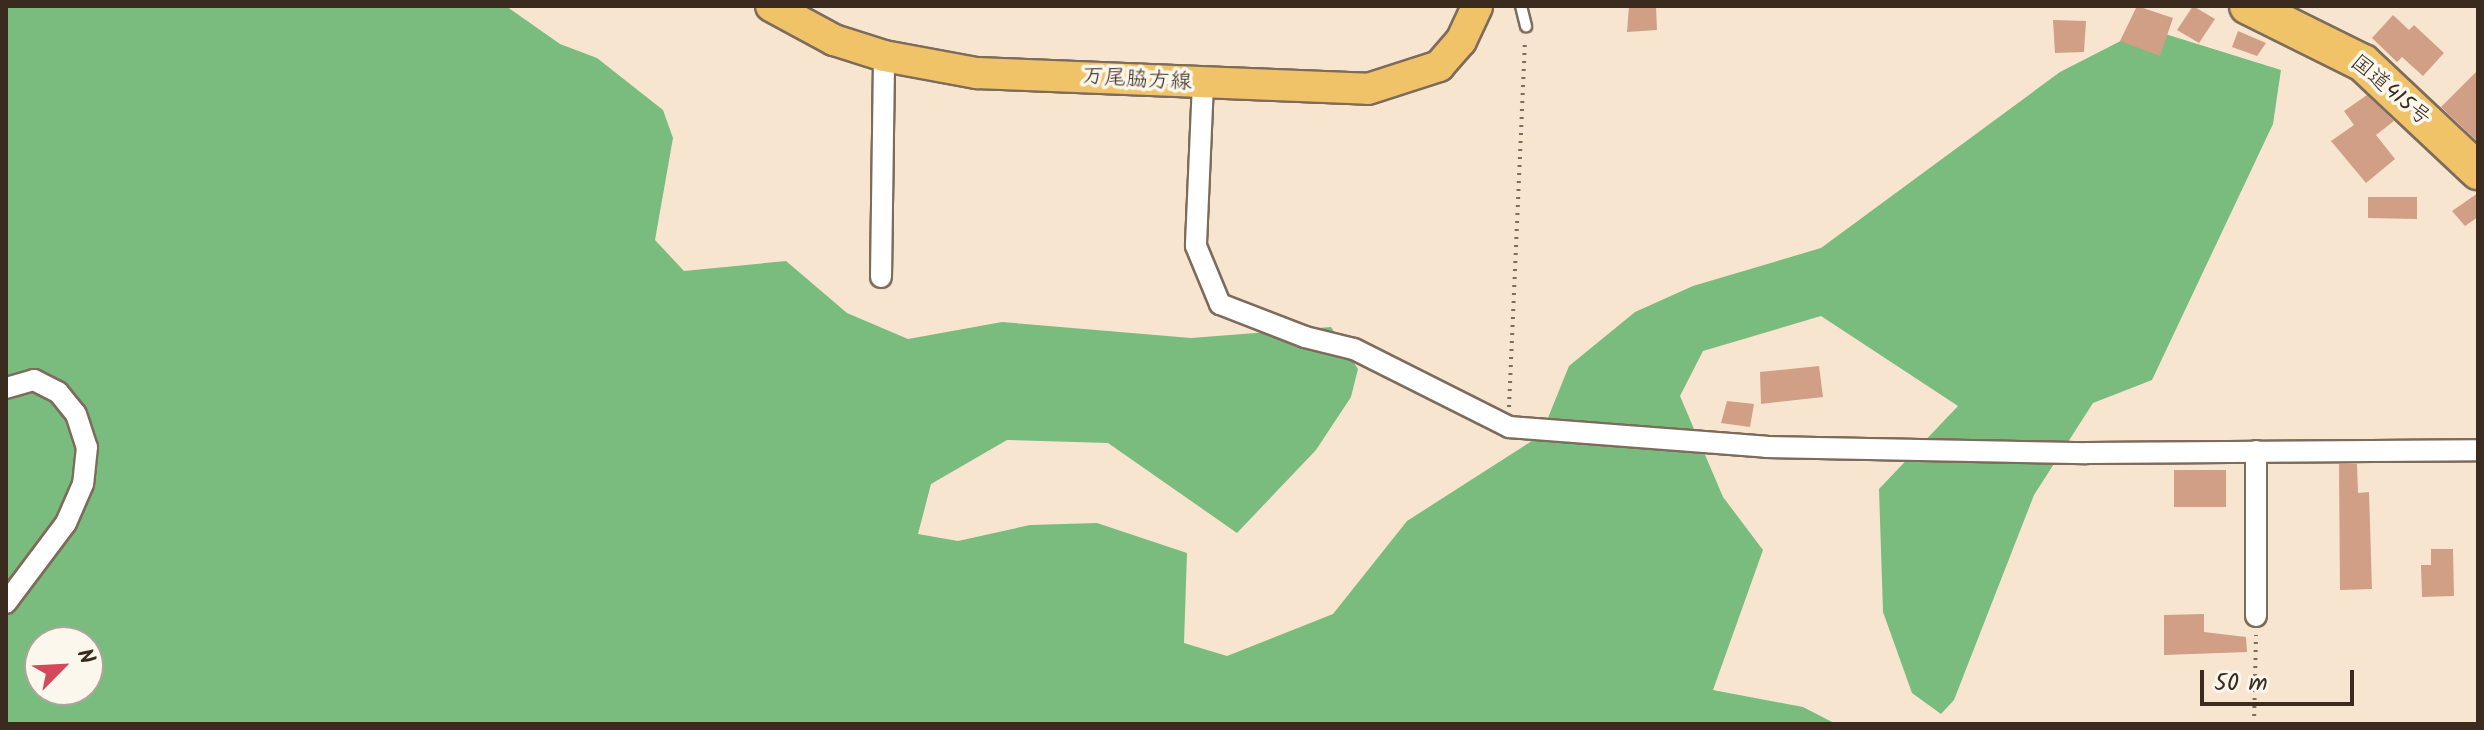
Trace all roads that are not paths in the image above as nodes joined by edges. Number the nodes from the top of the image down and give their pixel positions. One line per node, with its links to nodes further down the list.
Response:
1 (771, 6): 6 (main road, 万尾脇方線)
2 (1477, 6): 7 (main road, 万尾脇方線)
3 (1521, 6): 5 (lane)
4 (2248, 6): 8 (highway, 国道415号)
5 (1526, 26)
6 (884, 56): 7 (main road, 万尾脇方線); 9 (street)
7 (1203, 83): 12 (street)
8 (2478, 171)
9 (881, 277)
10 (6, 388): 13 (street)
11 (2478, 450): 12 (street)
12 (2256, 451): 14 (street)
13 (6, 603)
14 (2256, 616)

